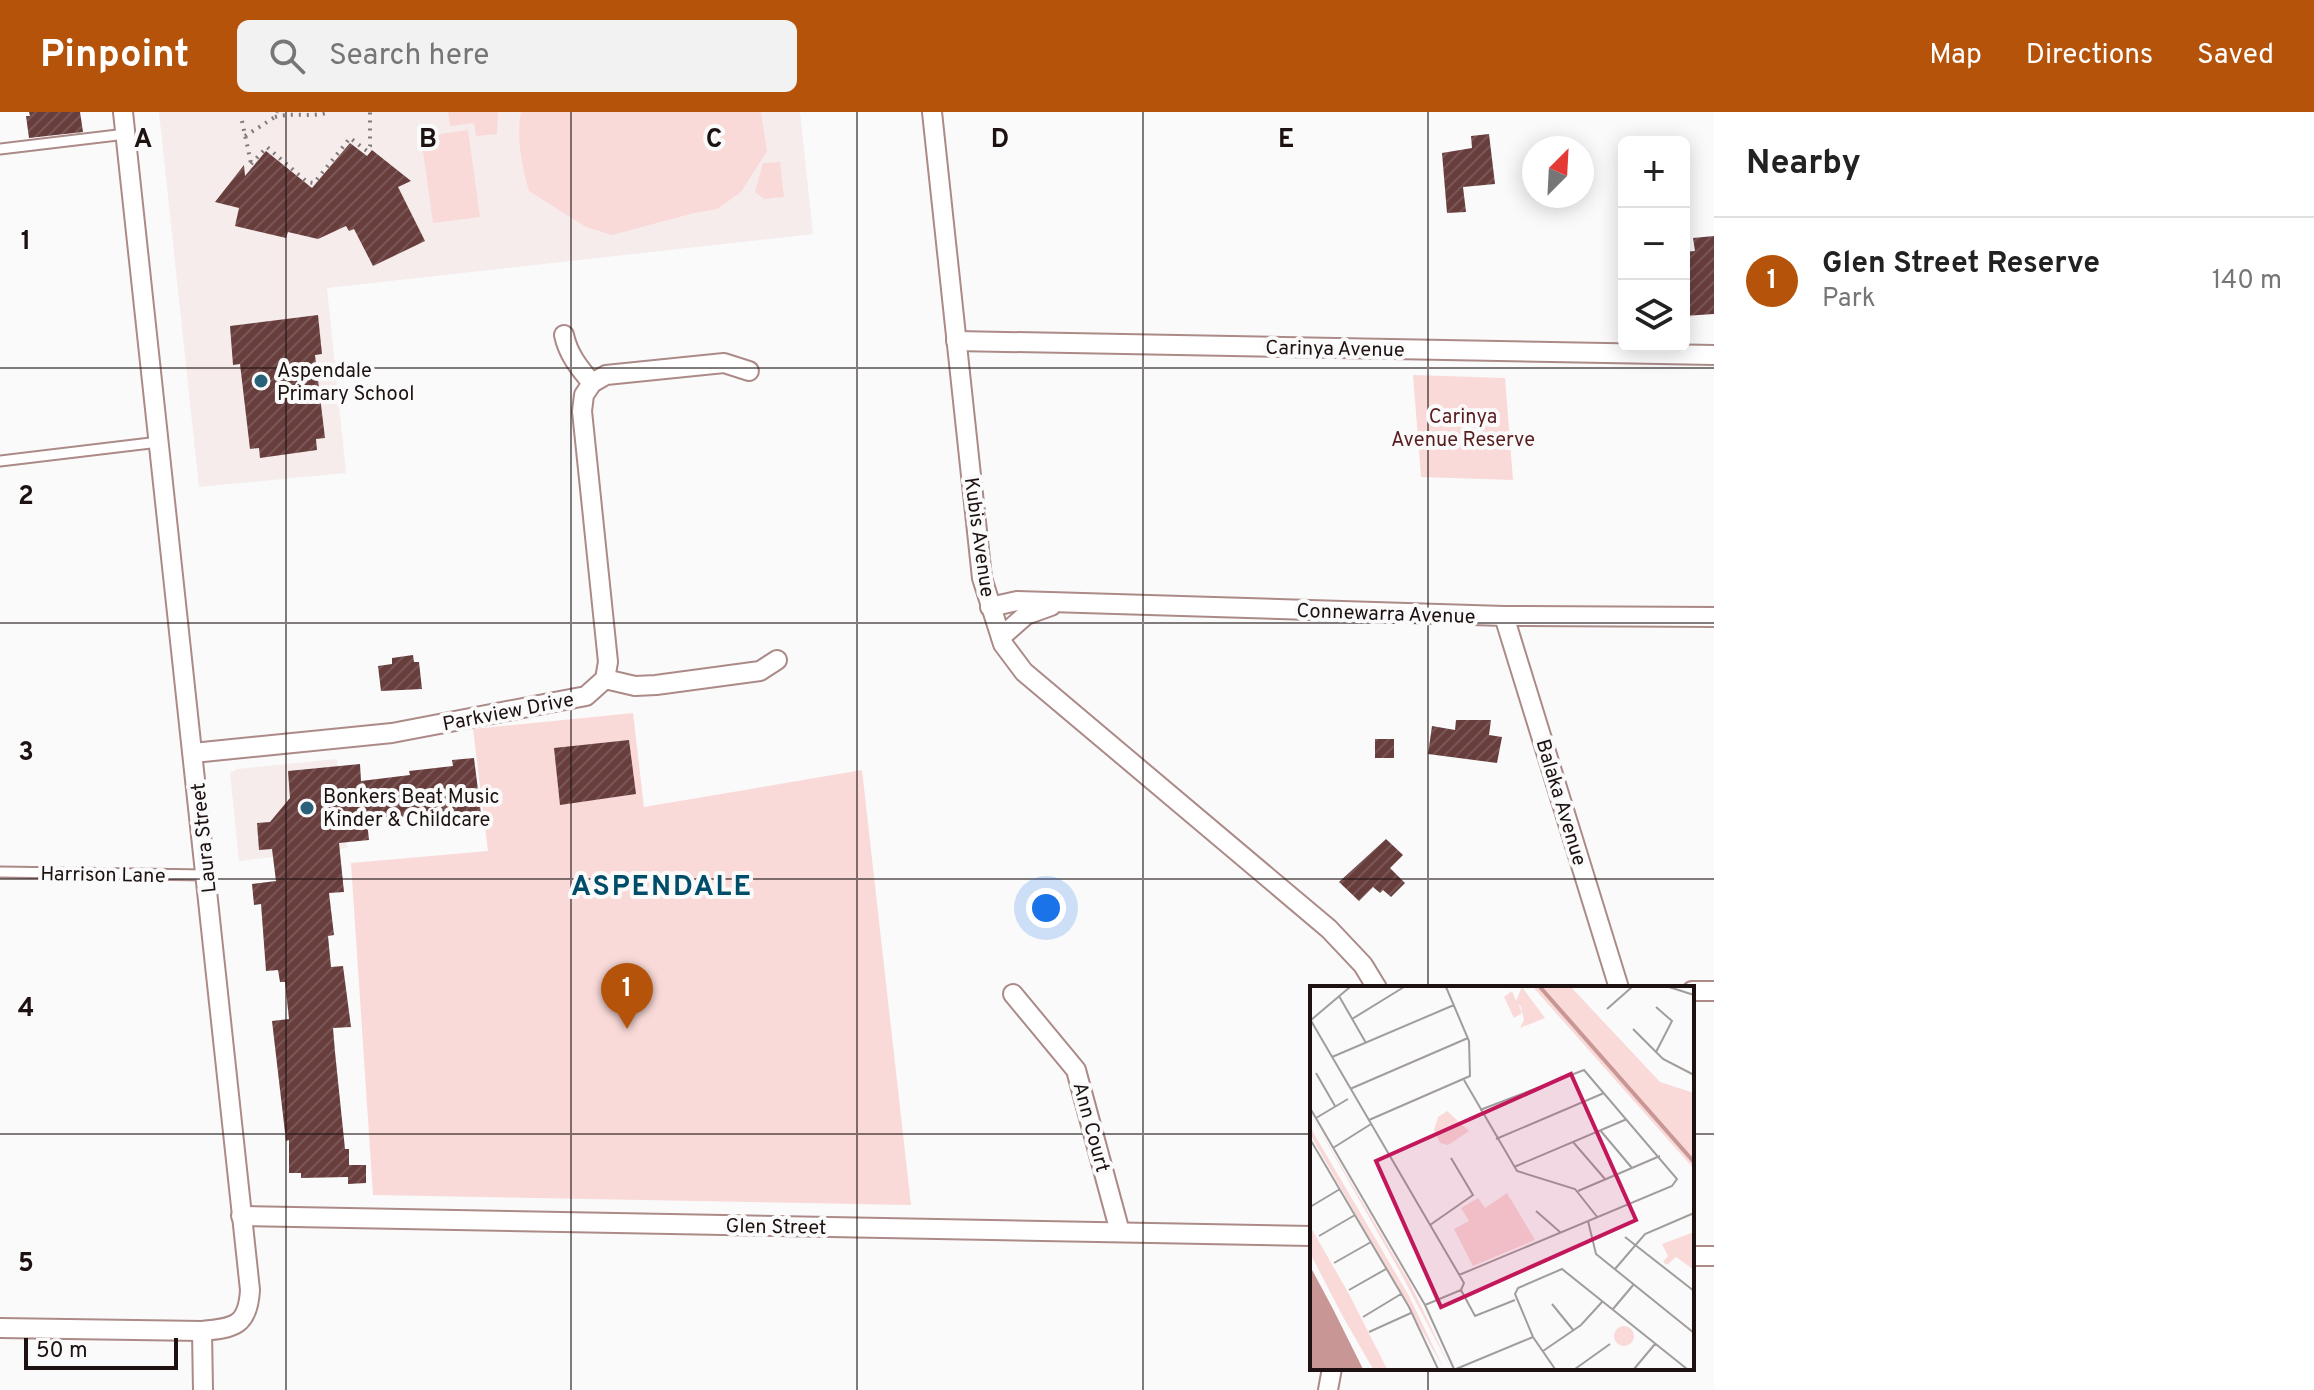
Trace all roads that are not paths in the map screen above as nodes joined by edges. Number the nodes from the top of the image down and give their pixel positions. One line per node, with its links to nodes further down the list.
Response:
1 (123, 112): 3 (street, Laura Street)
2 (932, 112): 6 (street, Kubis Avenue)
3 (126, 134): 4 (lane); 10 (street, Laura Street)
4 (0, 149)
5 (564, 335): 9 (street)
6 (956, 341): 7 (street, Carinya Avenue); 13 (street, Kubis Avenue)
7 (1714, 355)
8 (749, 371): 9 (street)
9 (592, 383): 18 (street)
10 (159, 442): 11 (lane); 19 (street, Laura Street)
11 (0, 461)
12 (1057, 604): 13 (street, Connewarra Avenue); 14 (street, Connewarra Avenue); 16 (street, Connewarra Avenue)
13 (990, 607): 16 (street, Kubis Avenue)
14 (1504, 616): 15 (street, Connewarra Avenue); 23 (street, Balaka Avenue)
15 (1714, 617)
16 (1001, 637): 22 (street, Kubis Avenue)
17 (777, 660): 18 (street)
18 (605, 679): 19 (street, Parkview Drive)
19 (193, 753): 21 (street, Laura Street)
20 (0, 872): 21 (lane, Harrison Lane)
21 (207, 875): 25 (street, Laura Street)
22 (1376, 986)
23 (1618, 986)
24 (1013, 994): 26 (street, Ann Court)
25 (241, 1216): 26 (street, Glen Street); 29 (street, Laura Street)
26 (1120, 1232): 27 (street, Glen Street)
27 (1310, 1236)
28 (0, 1328): 29 (street, Laura Street)
29 (202, 1331): 31 (street)
30 (1332, 1370): 32 (street)
31 (203, 1390)
32 (1328, 1390)

